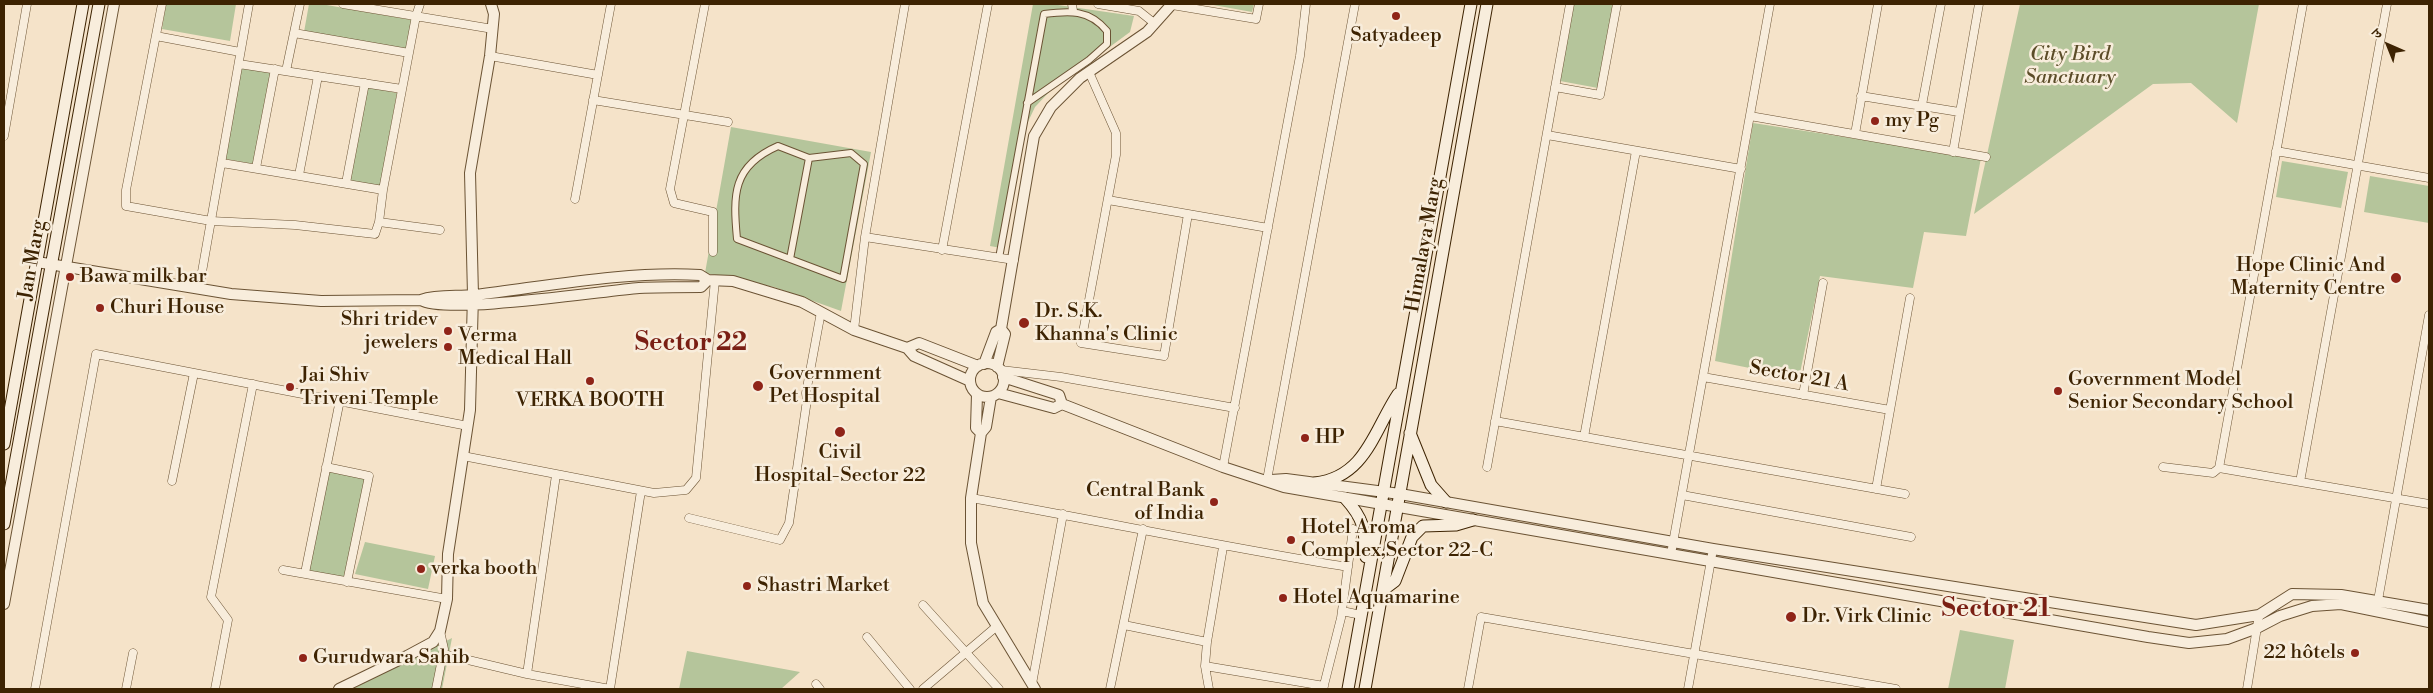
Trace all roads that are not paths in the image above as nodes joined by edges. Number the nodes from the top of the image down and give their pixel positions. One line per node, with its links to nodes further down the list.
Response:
1 (27, 4): 50 (street)
2 (83, 4): 86 (main road, Jan Marg)
3 (99, 4): 87 (main road, Jan Marg)
4 (114, 4): 88 (street)
5 (162, 4): 35 (street)
6 (249, 4): 36 (street)
7 (300, 4): 34 (street)
8 (343, 4): 31 (street)
9 (420, 4): 31 (street)
10 (491, 4): 33 (street)
11 (611, 4): 43 (street)
12 (705, 4): 54 (street)
13 (905, 4): 80 (street)
14 (988, 4): 81 (street)
15 (1098, 4): 32 (street)
16 (1172, 4): 17 (street); 32 (street)
17 (1259, 4)
18 (1306, 4): 78 (street)
19 (1355, 4): 129 (street)
20 (1470, 4): 105 (main road, Himalaya Marg)
21 (1487, 4): 117 (main road, Himalaya Marg)
22 (1570, 4): 46 (street)
23 (1617, 4): 46 (street)
24 (1770, 4): 55 (street)
25 (1878, 4): 48 (street)
26 (1941, 4): 52 (street)
27 (1979, 4): 53 (street)
28 (2303, 4): 61 (street)
29 (2386, 4): 66 (street)
30 (1072, 7): 51 (street); 51 (street)
31 (416, 16): 33 (street); 37 (street)
32 (1154, 23): 42 (street)
33 (492, 30): 38 (street)
34 (294, 33): 37 (street); 41 (street)
35 (156, 36): 36 (street); 76 (street)
36 (240, 52): 39 (street)
37 (408, 53): 47 (street)
38 (490, 56): 43 (street); 93 (street)
39 (239, 64): 40 (street); 65 (street)
40 (274, 69): 41 (street); 67 (street)
41 (286, 71): 44 (street)
42 (1089, 72): 74 (street); 85 (street)
43 (598, 75): 49 (street)
44 (318, 76): 45 (street); 69 (street)
45 (365, 83): 47 (street); 71 (street)
46 (1555, 88): 58 (street)
47 (402, 89): 72 (street)
48 (1861, 96): 52 (street); 57 (street)
49 (593, 100): 54 (street); 73 (street)
50 (7, 102): 59 (street)
51 (1027, 103): 83 (street)
52 (1922, 105): 53 (street)
53 (1959, 112): 62 (street)
54 (684, 115): 56 (street); 82 (street)
55 (1750, 116): 57 (street); 68 (street)
56 (728, 122)
57 (1854, 134): 62 (street)
58 (1547, 135): 60 (street); 115 (street)
59 (4, 136)
60 (1636, 151): 68 (street); 119 (street)
61 (2276, 151): 66 (street); 127 (street)
62 (1953, 152): 63 (street)
63 (1986, 157)
64 (809, 158): 84 (street); 84 (street); 84 (street)
65 (222, 164): 67 (street); 76 (street)
66 (2357, 165): 70 (street); 131 (street)
67 (256, 168): 69 (street)
68 (1741, 169): 102 (street)
69 (299, 175): 71 (street)
70 (2429, 178)
71 (346, 183): 72 (street)
72 (383, 190): 77 (street)
73 (575, 199)
74 (1108, 200): 75 (street); 75 (street)
75 (1188, 214): 78 (street)
76 (212, 221): 77 (street); 91 (street)
77 (379, 222): 79 (street)
78 (1268, 228): 113 (street)
79 (440, 230)
80 (865, 237): 81 (street); 97 (street)
81 (942, 250): 83 (street)
82 (713, 252)
83 (999, 258): 85 (street)
84 (790, 259)
85 (1014, 260): 96 (street)
86 (37, 262): 87 (street); 110 (main road, Jan Marg)
87 (51, 264): 88 (street); 112 (main road, Jan Marg)
88 (66, 266): 91 (street); 166 (street)
89 (712, 280): 93 (street); 94 (street); 134 (street)
90 (1823, 283): 108 (street)
91 (199, 288): 93 (street)
92 (1910, 298): 114 (street)
93 (473, 300): 116 (street)
94 (821, 312): 97 (street); 147 (street)
95 (2429, 315): 141 (street)
96 (1001, 329): 99 (street); 100 (street)
97 (854, 330): 98 (street)
98 (907, 348): 99 (street); 103 (street)
99 (981, 365): 100 (street); 103 (street)
100 (1000, 372): 107 (street); 111 (street); 113 (street)
101 (194, 373): 104 (street); 130 (street); 188 (street)
102 (1703, 377): 108 (street, Sector 21 A); 122 (street)
103 (970, 381): 106 (street)
104 (253, 384): 109 (street); 190 (street)
105 (1402, 389): 132 (main road); 135 (main road, Himalaya Marg)
106 (977, 394): 107 (street); 118 (street)
107 (995, 395): 111 (street); 118 (street)
108 (1803, 395): 114 (street, Sector 21 A)
109 (340, 400): 116 (street); 124 (street)
110 (7, 404): 112 (street); 120 (main road, Jan Marg)
111 (1062, 404): 125 (street)
112 (25, 407): 149 (main road, Jan Marg)
113 (1235, 408): 125 (street)
114 (1890, 410): 133 (street)
115 (1495, 421): 119 (street); 123 (street)
116 (468, 426): 121 (street)
117 (1410, 433): 136 (main road, Himalaya Marg); 142 (main road)
118 (981, 434): 139 (street)
119 (1584, 437): 122 (street)
120 (4, 444)
121 (463, 456): 128 (street); 164 (street)
122 (1689, 456): 133 (street); 138 (street)
123 (1487, 466)
124 (326, 467): 160 (street); 162 (street)
125 (1224, 467): 129 (street)
126 (2163, 467): 127 (street)
127 (2219, 468): 131 (street)
128 (556, 474): 134 (street); 185 (street)
129 (1267, 480): 132 (street); 140 (street)
130 (172, 481)
131 (2300, 482): 141 (street)
132 (1315, 483): 135 (street)
133 (1876, 489): 137 (street)
134 (641, 491): 185 (street)
135 (1383, 491): 136 (street); 143 (main road, Himalaya Marg)
136 (1400, 494): 142 (street); 145 (main road, Himalaya Marg)
137 (1905, 494)
138 (1682, 495): 152 (street); 153 (street)
139 (971, 498): 146 (street); 175 (street)
140 (1345, 498): 143 (street); 161 (main road)
141 (2396, 498): 144 (street); 165 (street)
142 (1446, 502): 153 (street)
143 (1381, 504): 145 (street); 161 (main road, Himalaya Marg)
144 (2429, 504)
145 (1397, 507): 148 (street); 163 (main road, Himalaya Marg)
146 (1063, 514): 150 (street); 186 (street)
147 (689, 518)
148 (1473, 520): 156 (street); 163 (main road)
149 (4, 524)
150 (1143, 529): 154 (street); 174 (street)
151 (1353, 529): 158 (street)
152 (1911, 537)
153 (1673, 542): 155 (street); 156 (street)
154 (1223, 547): 158 (street); 179 (street)
155 (1713, 549): 157 (street); 172 (street)
156 (1671, 554): 157 (street)
157 (1710, 561): 176 (street); 183 (street)
158 (1348, 567): 169 (street)
159 (282, 570): 160 (street)
160 (305, 574): 162 (street)
161 (1368, 576): 171 (main road, Himalaya Marg)
162 (347, 582): 164 (street)
163 (1382, 590): 199 (main road, Himalaya Marg)
164 (447, 599): 177 (street)
165 (2378, 601): 168 (street); 170 (street); 172 (street)
166 (4, 604)
167 (923, 605): 181 (street)
168 (2429, 610)
169 (1342, 611): 171 (street); 187 (street)
170 (2376, 612): 173 (street); 176 (street)
171 (1361, 615): 198 (main road, Himalaya Marg)
172 (2259, 615): 176 (street)
173 (2429, 622)
174 (1124, 625): 179 (street); 196 (street)
175 (997, 626): 181 (street); 186 (street)
176 (2257, 628): 203 (street)
177 (440, 632): 182 (street); 191 (street)
178 (867, 637): 193 (street)
179 (1207, 642): 184 (street)
180 (133, 653): 189 (street)
181 (966, 653): 194 (street); 195 (street)
182 (443, 654): 185 (street); 192 (street)
183 (1694, 654): 200 (street); 201 (street); 202 (street)
184 (1205, 666): 187 (street); 197 (street)
185 (527, 674)
186 (1034, 686)
187 (1323, 688)
188 (35, 689)
189 (126, 689)
190 (215, 689)
191 (339, 689)
192 (436, 689)
193 (910, 689)
194 (923, 689)
195 (999, 689)
196 (1110, 689)
197 (1209, 689)
198 (1348, 689)
199 (1365, 689)
200 (1468, 689)
201 (1688, 689)
202 (1896, 689)
203 (2247, 689)

